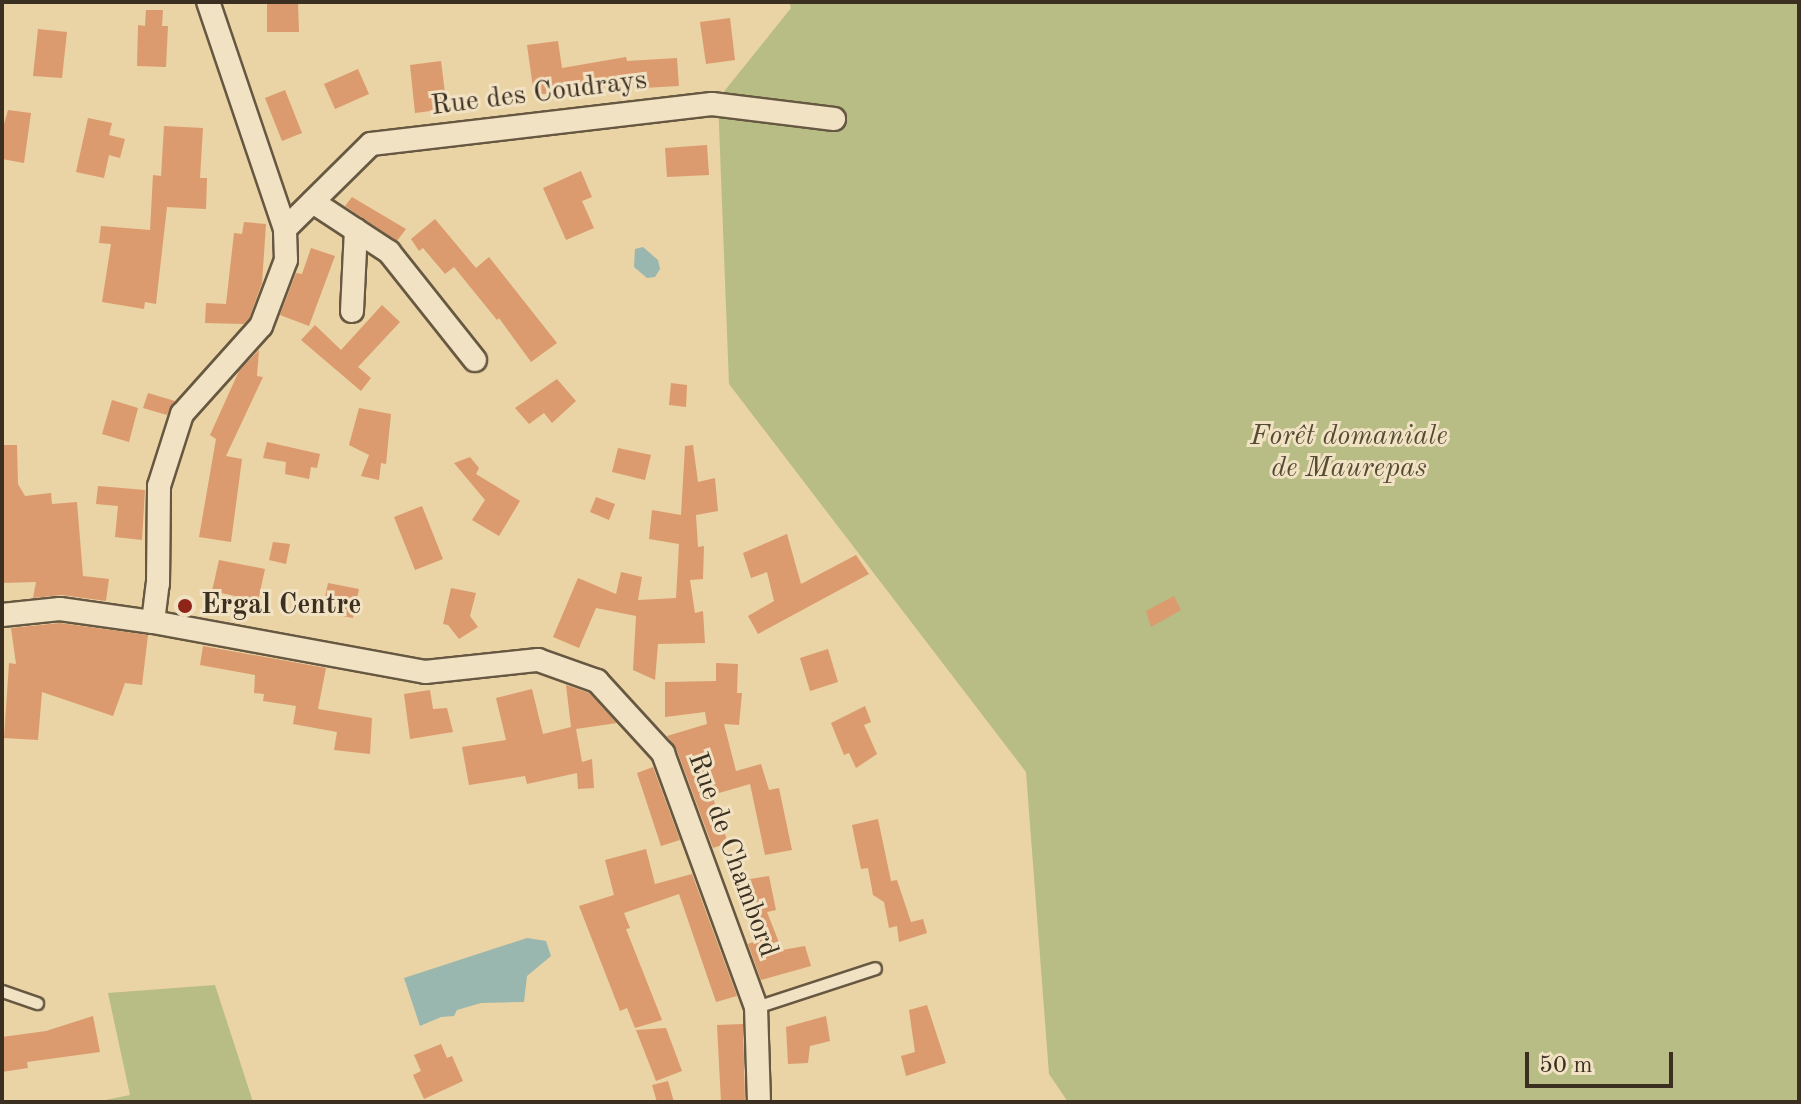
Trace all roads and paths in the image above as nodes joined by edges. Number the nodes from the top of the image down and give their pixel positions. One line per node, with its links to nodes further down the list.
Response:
1 (208, 2): 4 (street)
2 (834, 119): 3 (street, Rue des Coudrays)
3 (313, 202): 4 (street, Rue des Coudrays); 5 (street)
4 (285, 229): 9 (street)
5 (356, 230): 6 (street); 7 (street)
6 (352, 311)
7 (475, 360)
8 (2, 615): 9 (street, Rue de Chambord)
9 (153, 622): 13 (street, Rue de Chambord)
10 (875, 968): 13 (lane)
11 (2, 991): 12 (lane)
12 (37, 1003)
13 (756, 1007): 14 (street, Rue de Chambord)
14 (759, 1102)

